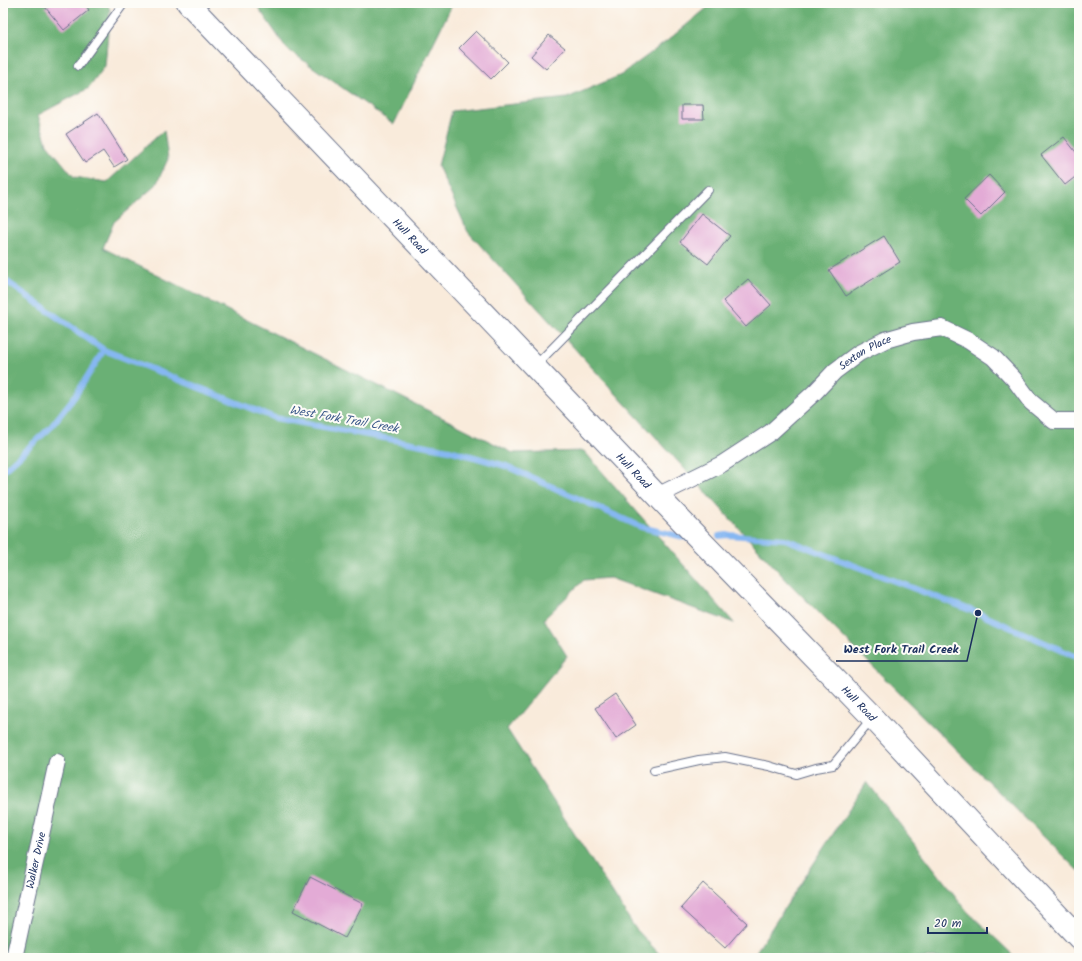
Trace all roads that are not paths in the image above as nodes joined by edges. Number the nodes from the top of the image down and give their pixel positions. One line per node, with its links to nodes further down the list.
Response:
1 (124, 3): 3 (lane)
2 (188, 3): 5 (main road, Hull Road)
3 (78, 66)
4 (708, 190): 5 (lane)
5 (534, 367): 7 (main road, Hull Road)
6 (1079, 421): 7 (street, Sexton Place)
7 (657, 496): 8 (main road, Hull Road)
8 (872, 717): 10 (lane); 11 (main road, Hull Road)
9 (57, 762): 12 (street, Walker Drive)
10 (654, 770)
11 (1079, 938)
12 (14, 958)

